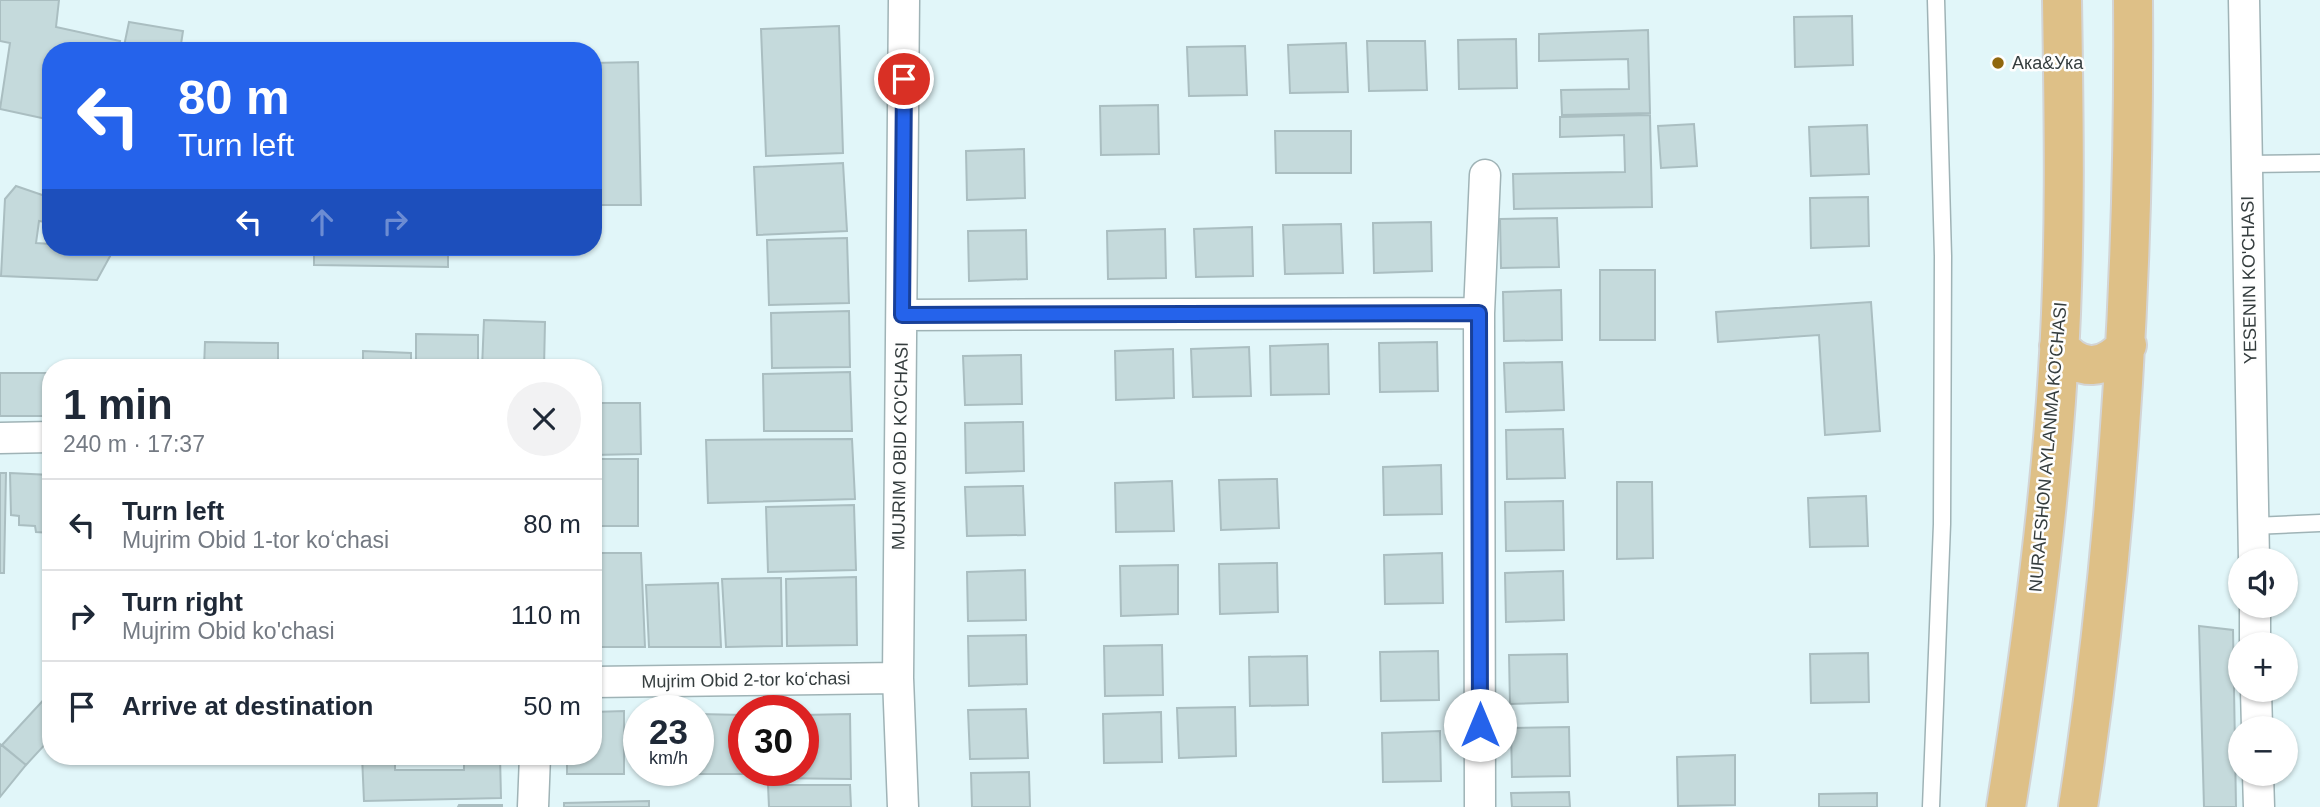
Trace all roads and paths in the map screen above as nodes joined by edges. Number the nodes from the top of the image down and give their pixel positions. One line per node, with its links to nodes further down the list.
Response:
1 (904, 0): 10 (street, MUJRIM OBID KO'CHASI)
2 (1936, 0): 25 (lane)
3 (2062, 0): 12 (main road, NURAFSHON AYLANMA KO'CHASI)
4 (2133, 0): 11 (main road)
5 (2244, 0): 7 (street, YESENIN KO'CHASI)
6 (2320, 163): 7 (lane)
7 (2248, 164): 16 (street, YESENIN KO'CHASI)
8 (1485, 175): 9 (street)
9 (1479, 313): 10 (street); 24 (street)
10 (902, 315): 18 (street, MUJRIM OBID KO'CHASI)
11 (2126, 345): 12 (main road); 27 (main road)
12 (2059, 346): 26 (main road, NURAFSHON AYLANMA KO'CHASI)
13 (42, 438): 14 (street)
14 (0, 439)
15 (2320, 523): 16 (lane)
16 (2253, 526): 17 (street, YESENIN KO'CHASI)
17 (2253, 548)
18 (898, 678): 19 (street, Mujrim Obid 2-tor koʻchasi); 23 (street, MUJRIM OBID KO'CHASI)
19 (602, 682)
20 (535, 765): 22 (street)
21 (2258, 786): 28 (street)
22 (533, 807)
23 (903, 807)
24 (1480, 807)
25 (1931, 807)
26 (2006, 807)
27 (2078, 807)
28 (2259, 807)

